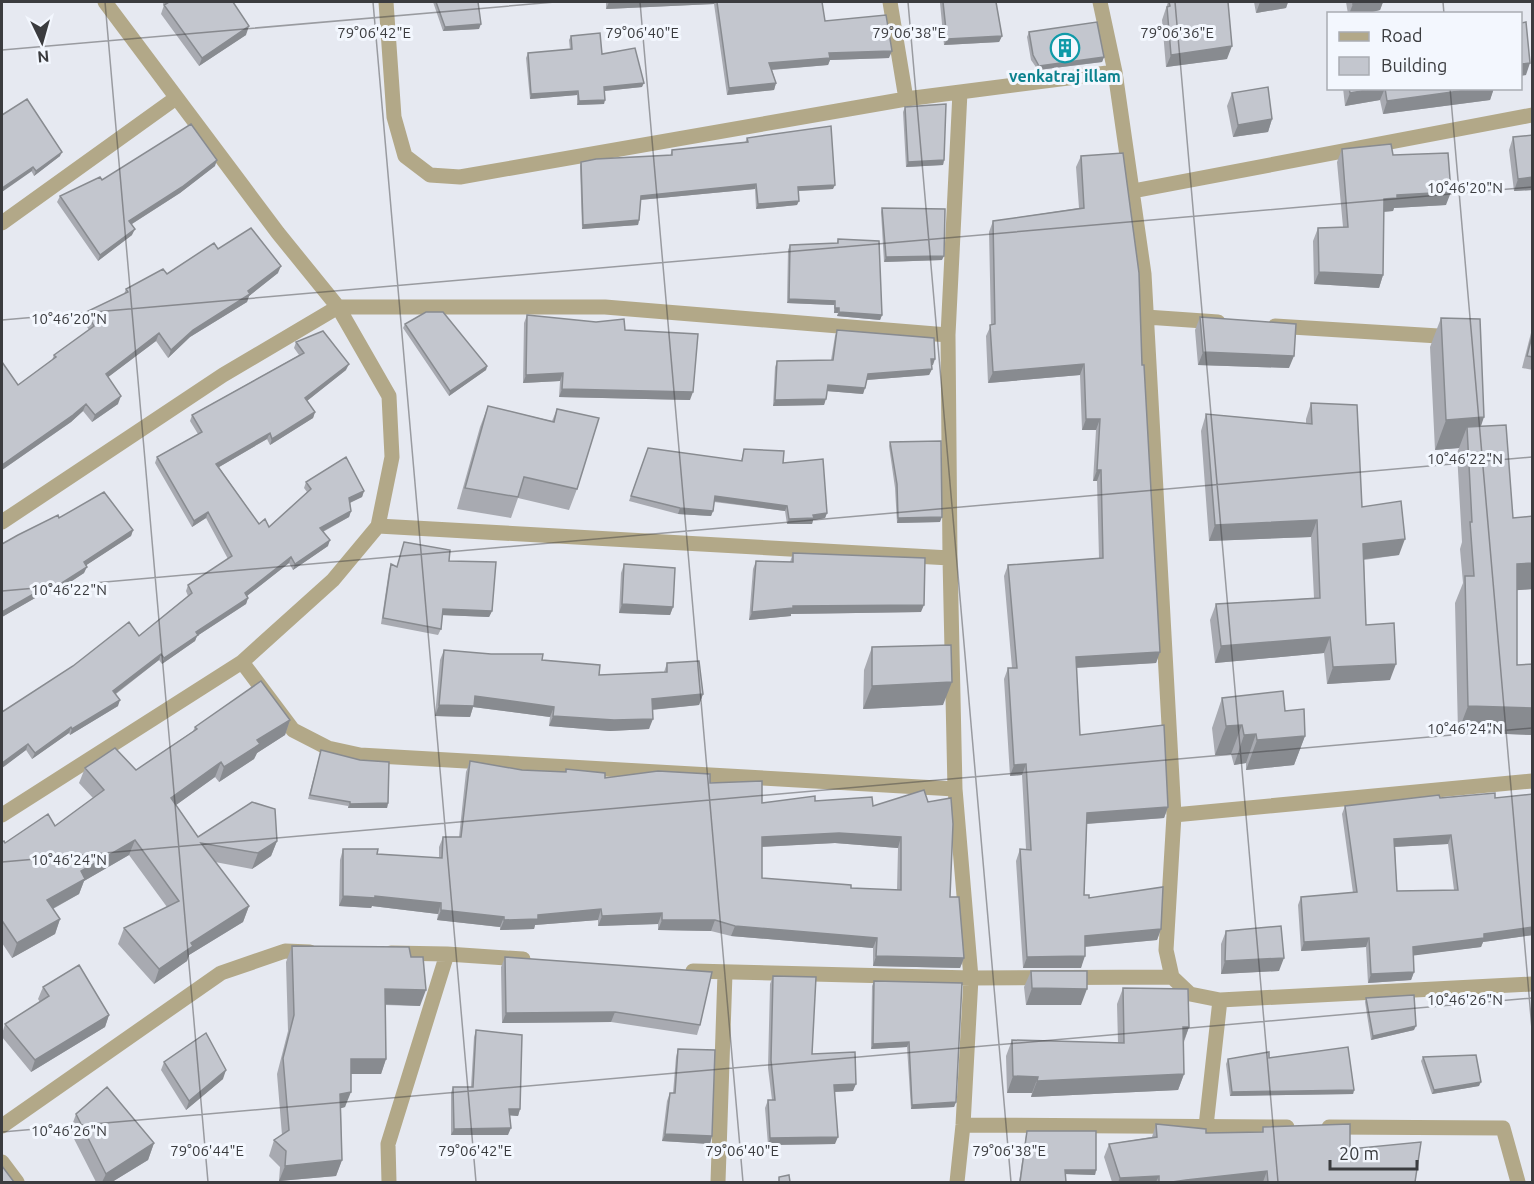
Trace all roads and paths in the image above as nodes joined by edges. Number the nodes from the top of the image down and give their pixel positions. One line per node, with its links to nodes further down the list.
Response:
1 (105, 2): 7 (street)
2 (386, 2): 8 (street)
3 (890, 2): 8 (street)
4 (1101, 2): 5 (street)
5 (1115, 72): 6 (street); 10 (street)
6 (960, 92): 8 (street); 16 (street)
7 (176, 98): 11 (street); 12 (street)
8 (906, 99)
9 (1533, 116): 10 (street)
10 (1133, 191): 13 (street)
11 (2, 223)
12 (338, 307): 16 (street); 18 (street); 19 (street)
13 (1146, 317): 14 (street); 25 (street)
14 (1228, 322)
15 (1263, 325): 17 (street)
16 (948, 335): 20 (street)
17 (1474, 339)
18 (2, 522)
19 (378, 526): 20 (street); 21 (street)
20 (950, 558): 23 (street)
21 (242, 662): 23 (street); 24 (street)
22 (1533, 781): 25 (street)
23 (955, 789): 33 (street)
24 (2, 814)
25 (1174, 815): 32 (street)
26 (320, 952): 37 (street)
27 (377, 953): 28 (street)
28 (447, 954): 29 (street); 41 (street)
29 (540, 960)
30 (679, 970): 31 (street)
31 (725, 973): 33 (street); 42 (street)
32 (1172, 977): 33 (street); 35 (street)
33 (971, 978): 36 (street)
34 (1533, 984): 35 (street)
35 (1220, 1000): 38 (street)
36 (963, 1125): 38 (street); 43 (street)
37 (2, 1126)
38 (1206, 1126): 44 (street)
39 (2, 1162): 40 (street)
40 (17, 1182)
41 (389, 1182)
42 (718, 1182)
43 (957, 1182)
44 (1518, 1182)

